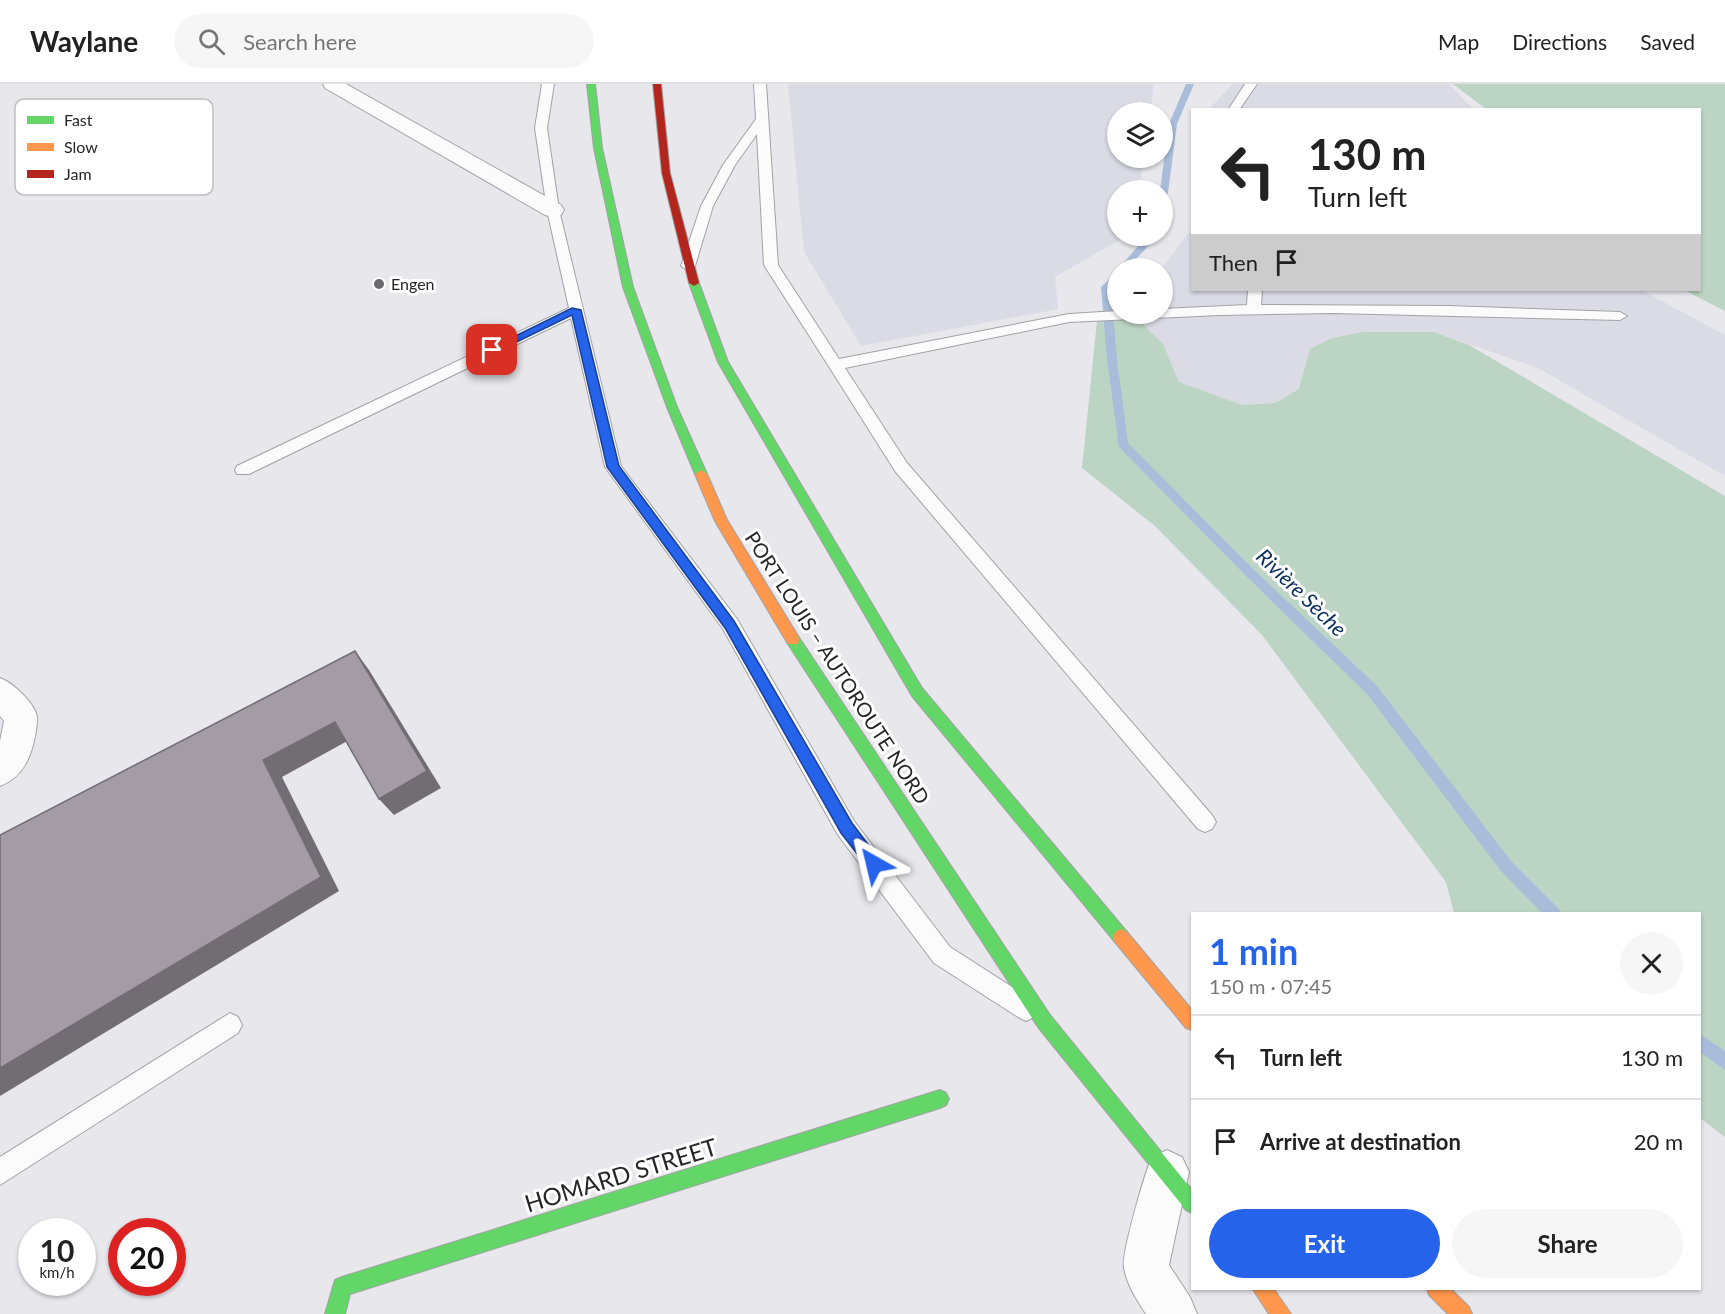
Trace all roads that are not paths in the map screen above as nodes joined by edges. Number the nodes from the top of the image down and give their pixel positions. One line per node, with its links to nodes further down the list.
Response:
1 (332, 84): 9 (street)
2 (548, 84): 9 (lane)
3 (591, 84): 22 (main road, PORT LOUIS – AUTOROUTE NORD)
4 (657, 84): 10 (main road)
5 (760, 84): 8 (lane)
6 (1251, 84): 7 (lane)
7 (1234, 108)
8 (762, 119): 10 (lane); 17 (lane)
9 (554, 210): 13 (lane)
10 (688, 266): 23 (main road)
11 (1255, 291): 12 (lane)
12 (1254, 309): 14 (lane); 16 (lane)
13 (576, 310): 18 (lane); 22 (lane)
14 (1173, 313)
15 (1107, 316): 17 (lane)
16 (1620, 316)
17 (835, 364): 21 (lane)
18 (243, 470)
19 (0, 692): 20 (street)
20 (0, 771)
21 (1205, 822)
22 (1044, 1021): 27 (main road, PORT LOUIS – AUTOROUTE NORD)
23 (1191, 1021)
24 (230, 1025): 26 (lane)
25 (940, 1099): 30 (main road, HOMARD STREET)
26 (0, 1172)
27 (1180, 1188): 31 (street)
28 (1263, 1290): 32 (main road)
29 (1438, 1290): 33 (main road)
30 (335, 1314)
31 (1173, 1314)
32 (1281, 1314)
33 (1462, 1314)

